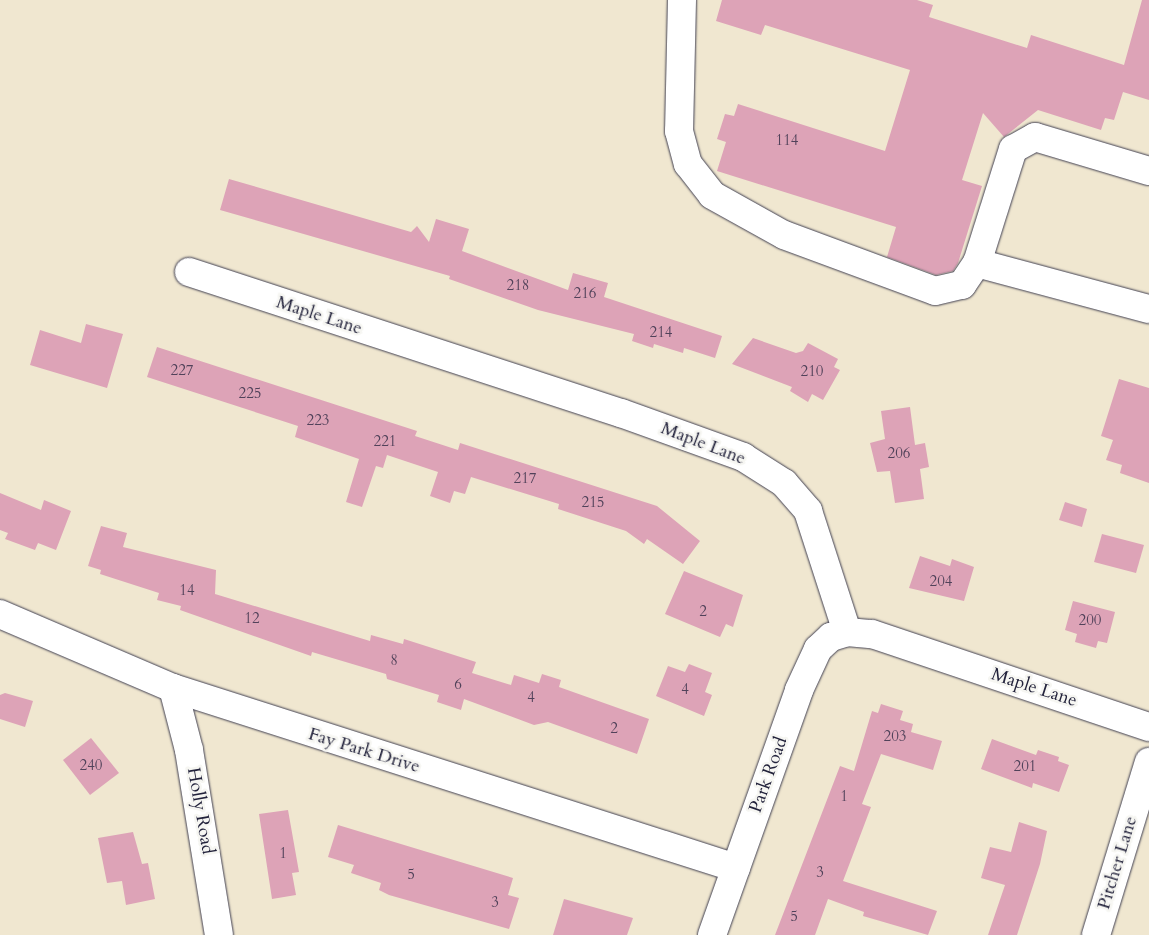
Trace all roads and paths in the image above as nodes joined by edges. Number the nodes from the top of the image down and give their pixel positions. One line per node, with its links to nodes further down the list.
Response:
1 (682, 0): 3 (street)
2 (1149, 171): 3 (street)
3 (977, 263): 5 (street)
4 (190, 272): 7 (street, Maple Lane)
5 (1149, 309)
6 (0, 614): 8 (street, Fay Park Drive)
7 (847, 632): 9 (street, Maple Lane); 11 (street, Park Road)
8 (173, 688): 11 (street, Fay Park Drive); 12 (street, Holly Road)
9 (1149, 727)
10 (1149, 762): 14 (street, Pitcher Lane)
11 (736, 868): 13 (street, Park Road)
12 (219, 935)
13 (712, 935)
14 (1096, 935)

